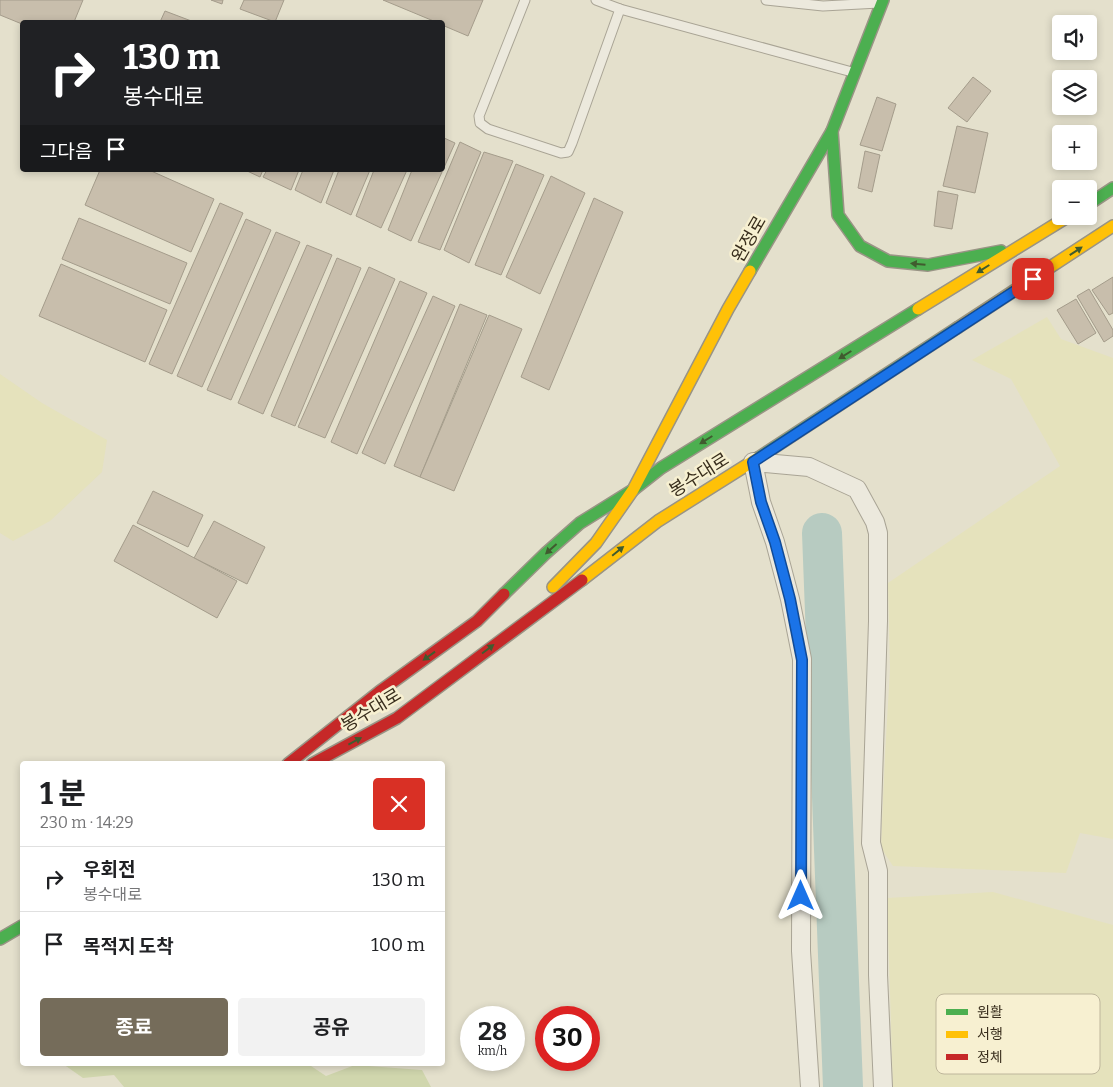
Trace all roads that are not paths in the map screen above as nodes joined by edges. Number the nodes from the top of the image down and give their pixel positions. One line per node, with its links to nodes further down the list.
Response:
1 (525, 0): 5 (lane)
2 (596, 0): 5 (lane)
3 (766, 0): 4 (lane)
4 (882, 1): 6 (main road, 완정로)
5 (620, 9): 6 (lane)
6 (855, 73): 7 (main road, 완정로)
7 (832, 131): 12 (main road, one-way to 7); 18 (main road, 완정로)
8 (1113, 188): 9 (main road)
9 (1097, 199)
10 (1055, 225): 12 (main road, 봉수대로)
11 (1113, 226): 16 (main road, 봉수대로, one-way to 11)
12 (1018, 248): 13 (main road, 봉수대로, one-way to 13)
13 (795, 386): 14 (main road); 18 (main road, 봉수대로, one-way to 18)
14 (788, 405)
15 (790, 421): 16 (main road)
16 (809, 425): 17 (main road, 봉수대로)
17 (753, 462): 19 (main road, 봉수대로, one-way to 17); 24 (street); 25 (street)
18 (632, 490): 19 (main road); 20 (main road, one-way to 20)
19 (525, 621): 21 (main road, 봉수대로, one-way to 19)
20 (292, 761)
21 (318, 761)
22 (20, 927): 23 (main road)
23 (0, 939)
24 (810, 1087)
25 (882, 1087)

